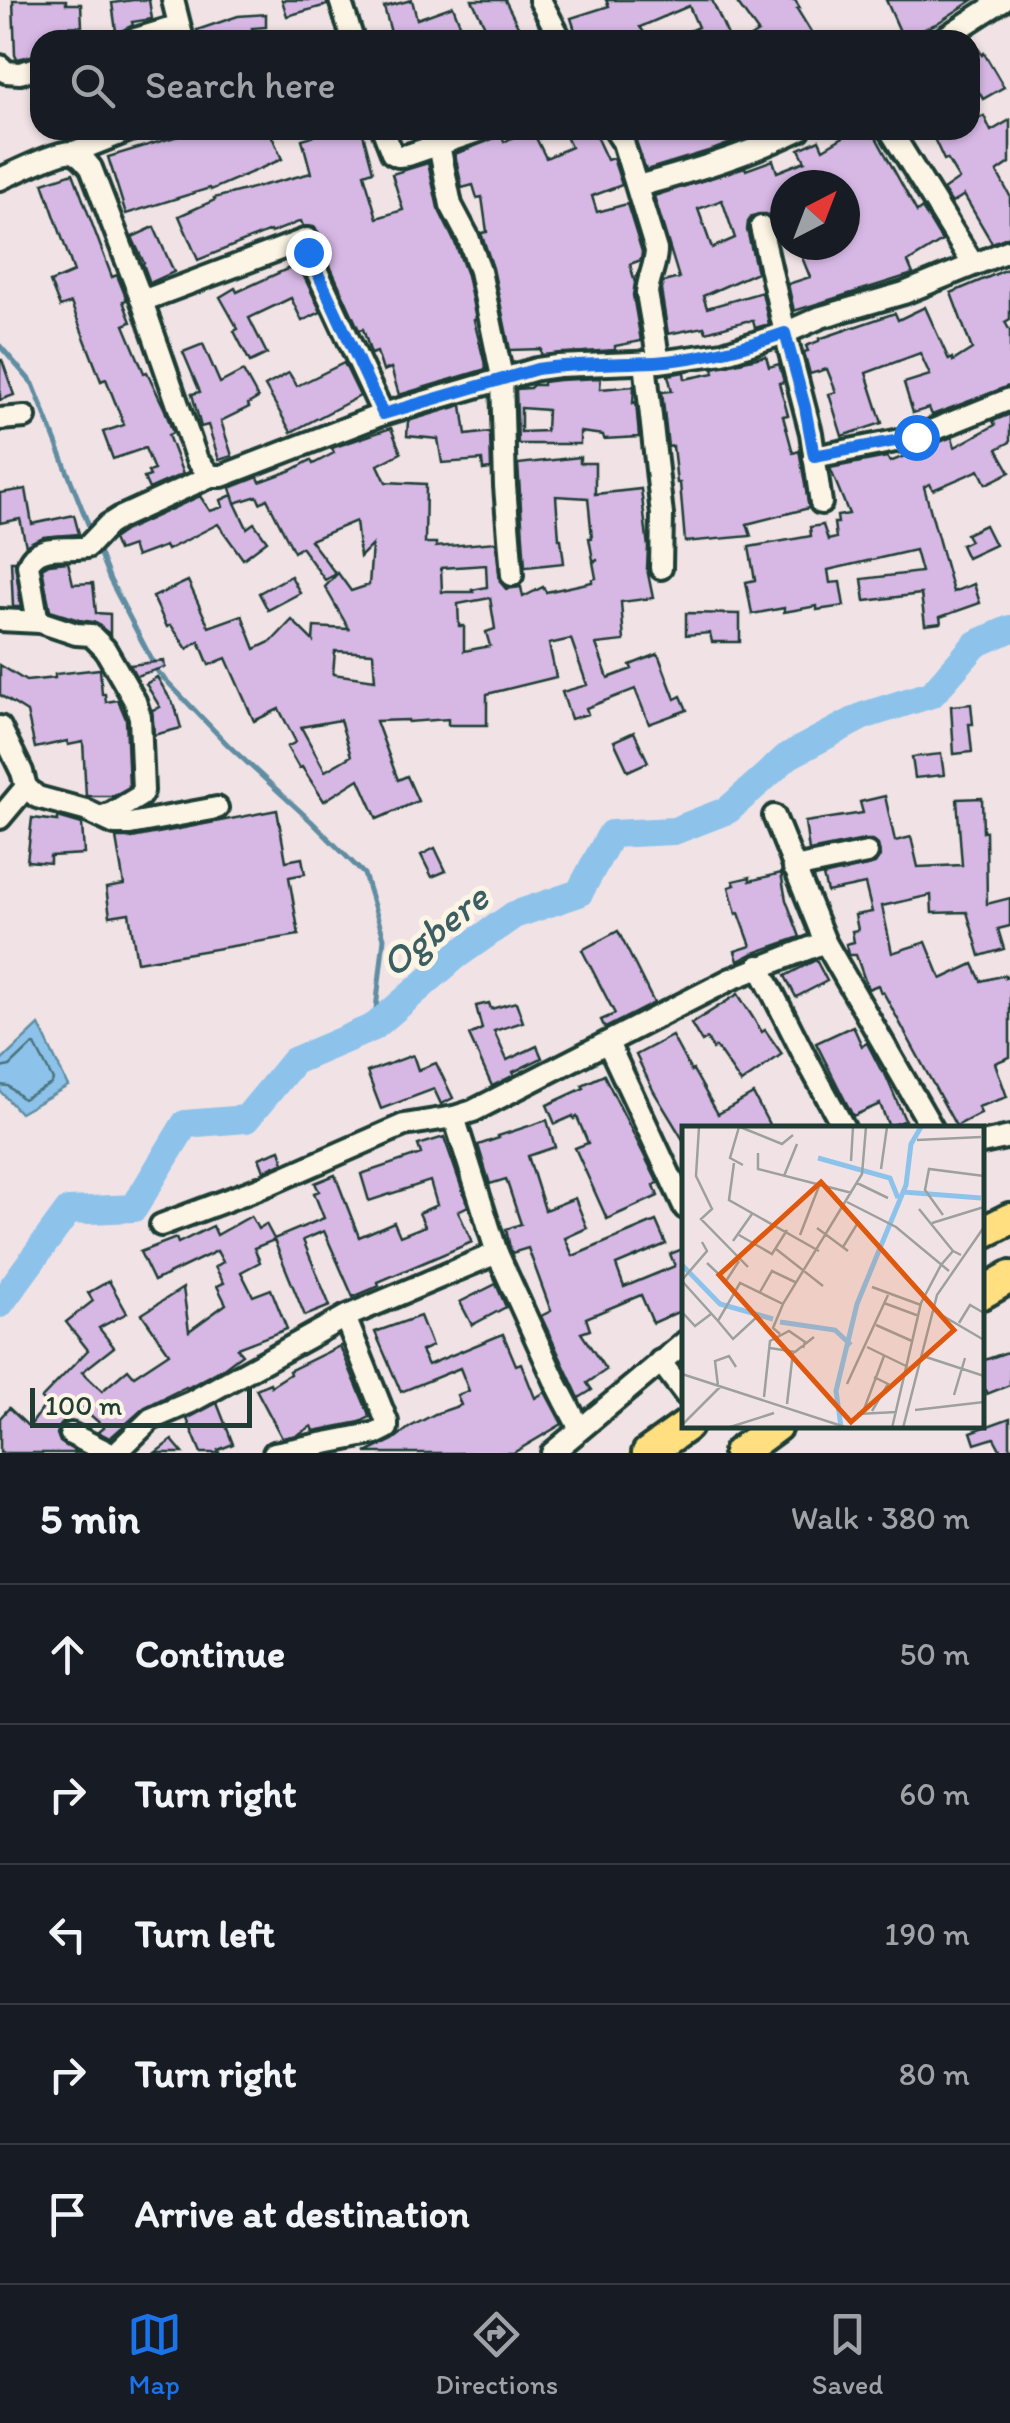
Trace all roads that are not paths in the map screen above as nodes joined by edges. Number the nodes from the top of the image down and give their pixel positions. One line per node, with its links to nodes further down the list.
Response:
1 (174, 0): 5 (street)
2 (340, 0): 6 (street)
3 (540, 0): 7 (street)
4 (1003, 0): 8 (street)
5 (180, 30)
6 (350, 30)
7 (556, 30)
8 (956, 30)
9 (0, 66): 10 (street)
10 (30, 70)
11 (105, 140): 18 (street)
12 (387, 140): 17 (street)
13 (453, 140): 17 (street)
14 (622, 140): 20 (street)
15 (777, 140): 20 (street)
16 (896, 140): 23 (street)
17 (439, 145): 27 (street)
18 (74, 152): 19 (street); 24 (street)
19 (0, 178)
20 (638, 186): 26 (street)
21 (762, 227): 25 (street)
22 (1010, 250): 23 (street)
23 (973, 264): 25 (street)
24 (142, 301): 29 (street); 33 (street)
25 (785, 333): 26 (street); 32 (street)
26 (652, 362): 27 (street); 35 (street)
27 (502, 378): 29 (street); 36 (street)
28 (1010, 400): 32 (street)
29 (383, 414): 33 (street)
30 (25, 417): 31 (street)
31 (0, 419)
32 (814, 456): 34 (street)
33 (211, 476): 38 (street)
34 (820, 503)
35 (661, 568)
36 (512, 575)
37 (0, 620): 38 (street)
38 (40, 622): 43 (street)
39 (0, 727): 40 (street)
40 (26, 787): 43 (street); 44 (street)
41 (217, 808): 43 (street)
42 (774, 816): 46 (street)
43 (100, 817)
44 (0, 818)
45 (868, 853): 46 (street)
46 (794, 868): 47 (street)
47 (825, 942): 48 (street); 52 (street)
48 (759, 966): 49 (street); 51 (street)
49 (608, 1043): 50 (street); 55 (street)
50 (454, 1117): 57 (street); 59 (street)
51 (843, 1126)
52 (931, 1126)
53 (1010, 1137): 54 (street)
54 (985, 1142)
55 (682, 1202)
56 (1010, 1218): 58 (highway)
57 (161, 1225)
58 (985, 1231)
59 (497, 1253): 60 (street); 66 (street)
60 (345, 1317): 68 (street); 69 (street)
61 (682, 1344): 62 (street)
62 (660, 1361): 63 (street); 66 (street)
63 (682, 1390)
64 (683, 1428): 71 (highway)
65 (773, 1428): 72 (highway)
66 (580, 1429): 70 (street)
67 (71, 1434): 68 (street)
68 (113, 1453)
69 (274, 1453)
70 (552, 1453)
71 (648, 1453)
72 (739, 1453)

